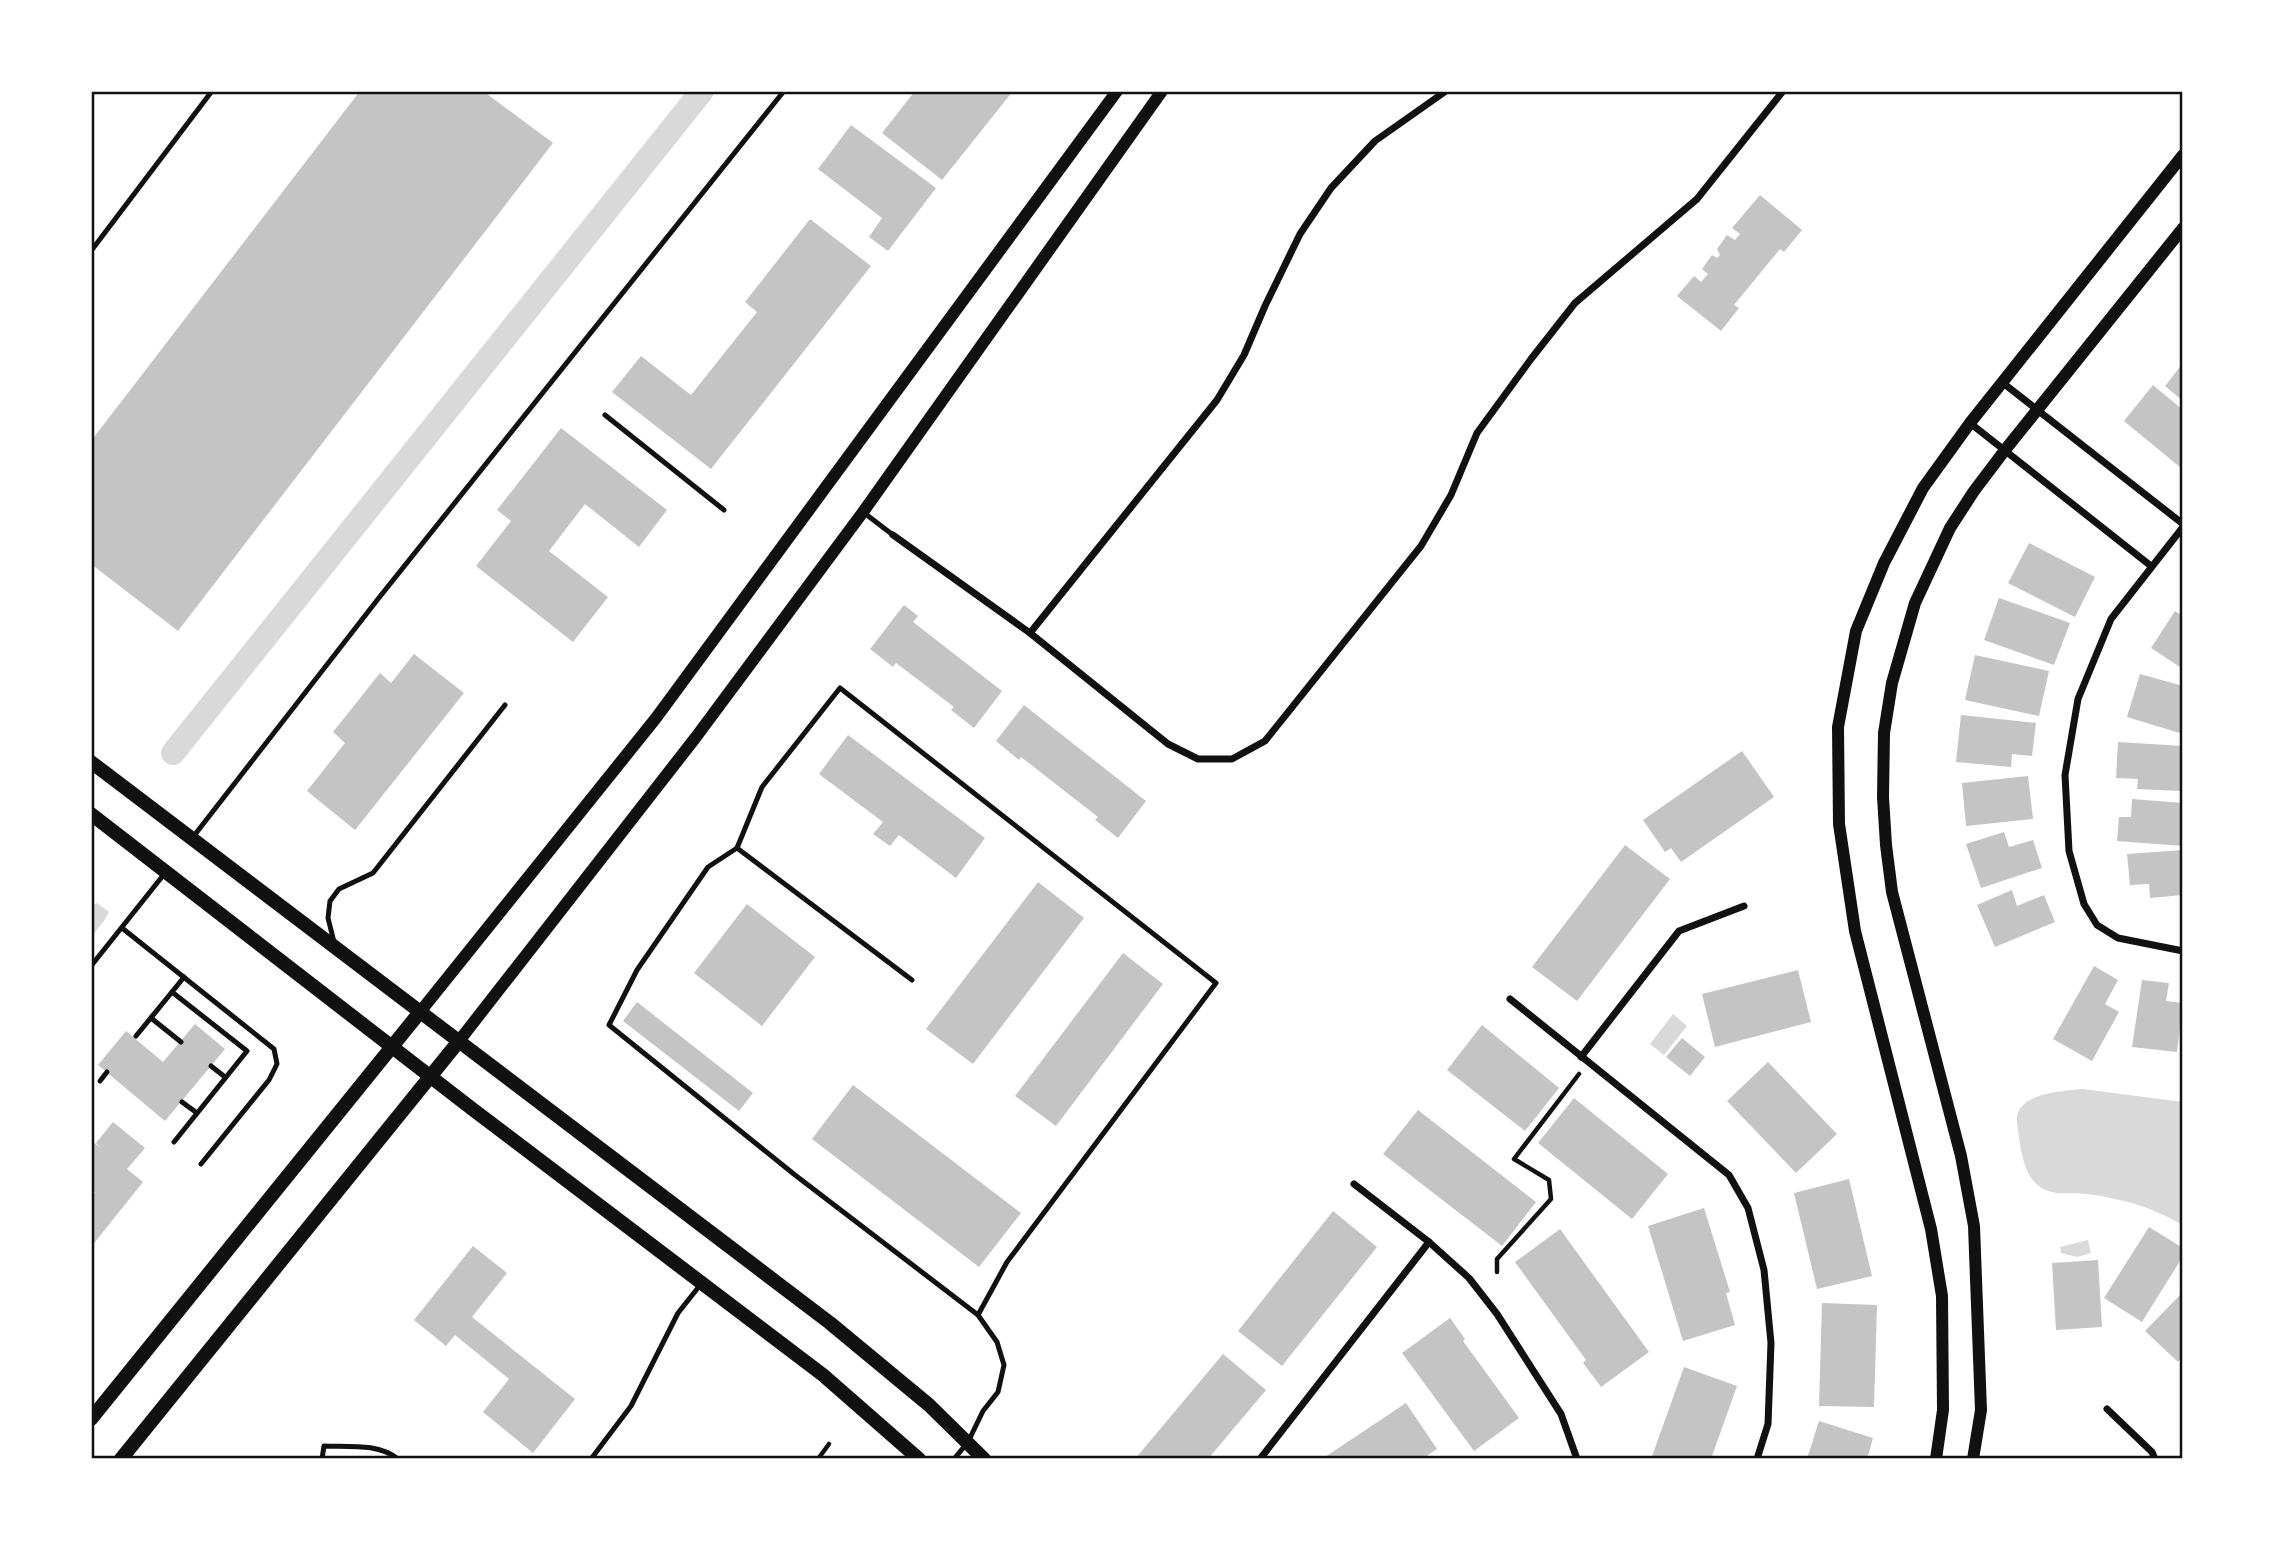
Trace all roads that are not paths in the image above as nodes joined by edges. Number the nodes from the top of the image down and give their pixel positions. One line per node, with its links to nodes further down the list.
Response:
1 (212, 91): 9 (lane)
2 (784, 91): 24 (lane)
3 (1117, 91): 36 (street)
4 (1162, 91): 16 (street)
5 (1446, 91): 20 (street)
6 (1783, 91): 20 (street)
7 (2183, 155): 10 (street)
8 (2183, 228): 11 (street)
9 (91, 251)
10 (2003, 383): 11 (street); 13 (street)
11 (2037, 410): 14 (street); 17 (street)
12 (605, 415): 15 (lane)
13 (1970, 422): 14 (street); 69 (street)
14 (2005, 450): 19 (street); 70 (street)
15 (724, 510)
16 (863, 512): 18 (lane); 39 (street)
17 (2183, 525): 19 (street)
18 (893, 535): 20 (street)
19 (2151, 566): 30 (street)
20 (1030, 633)
21 (505, 705): 29 (lane)
22 (91, 762): 24 (main road)
23 (91, 814): 26 (main road)
24 (192, 838): 29 (main road)
25 (737, 848): 33 (lane); 55 (lane); 55 (lane)
26 (166, 872): 28 (lane); 41 (main road)
27 (1744, 906): 42 (street)
28 (122, 928): 31 (lane); 32 (lane)
29 (335, 947): 36 (main road)
30 (2183, 951)
31 (91, 967)
32 (184, 977): 34 (lane); 51 (lane)
33 (912, 980)
34 (172, 992): 37 (lane); 46 (lane)
35 (1510, 999): 42 (street)
36 (420, 1012): 39 (main road); 41 (main road)
37 (151, 1018): 38 (lane); 40 (lane)
38 (136, 1036)
39 (459, 1041): 45 (main road); 58 (main road)
40 (181, 1042)
41 (392, 1046): 45 (main road); 57 (main road)
42 (1581, 1057): 68 (street)
43 (211, 1066): 46 (lane)
44 (107, 1072): 47 (lane)
45 (430, 1076): 54 (main road); 59 (main road)
46 (225, 1077): 49 (lane)
47 (100, 1081)
48 (182, 1102): 49 (lane)
49 (197, 1114): 50 (lane)
50 (174, 1142)
51 (201, 1164)
52 (1354, 1184): 53 (street)
53 (1429, 1242): 66 (street); 67 (street)
54 (701, 1284): 62 (lane); 63 (main road)
55 (978, 1315): 58 (lane)
56 (2107, 1409): 71 (street)
57 (91, 1419)
58 (968, 1442): 64 (lane); 65 (main road)
59 (121, 1459)
60 (322, 1459): 61 (lane)
61 (398, 1459)
62 (591, 1459)
63 (919, 1459)
64 (954, 1459)
65 (984, 1459)
66 (1260, 1459)
67 (1577, 1459)
68 (1757, 1459)
69 (1936, 1459)
70 (1973, 1459)
71 (2155, 1459)

